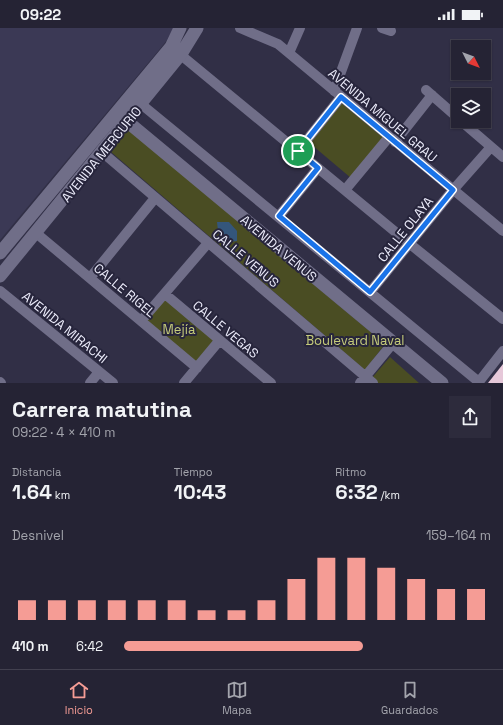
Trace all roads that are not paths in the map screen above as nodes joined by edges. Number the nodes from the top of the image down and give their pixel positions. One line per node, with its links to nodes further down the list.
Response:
1 (180, 28): 6 (street, AVENIDA MERCURIO)
2 (197, 28): 6 (street, AVENIDA MERCURIO)
3 (240, 28): 7 (street, AVENIDA MIGUEL GRAU)
4 (300, 28): 7 (street)
5 (357, 28): 8 (street)
6 (176, 51): 9 (street, AVENIDA MERCURIO); 11 (street, AVENIDA MERCURIO); 15 (street)
7 (289, 53): 8 (street, AVENIDA MIGUEL GRAU)
8 (338, 94): 13 (street, AVENIDA MIGUEL GRAU); 15 (street)
9 (142, 104): 11 (street, AVENIDA MERCURIO); 22 (street)
10 (451, 112): 13 (street)
11 (122, 117): 16 (street, AVENIDA MERCURIO); 27 (street, AVENIDA MERCURIO); 37 (street, AVENIDA VENUS)
12 (469, 128): 14 (street)
13 (392, 139): 19 (street); 20 (street, AVENIDA MIGUEL GRAU)
14 (491, 146): 17 (street); 20 (street, CALLE OLAYA)
15 (298, 151): 18 (street)
16 (102, 152): 21 (street, CALLE VENUS); 24 (street, AVENIDA MERCURIO)
17 (503, 157)
18 (318, 168): 19 (street); 22 (street)
19 (345, 190): 26 (street)
20 (453, 190): 23 (street, AVENIDA MIGUEL GRAU); 26 (street, CALLE OLAYA)
21 (155, 198): 25 (street, CALLE VENUS); 30 (street)
22 (279, 216): 32 (street)
23 (503, 231)
24 (36, 233): 28 (street, AVENIDA MERCURIO); 30 (street, CALLE RIGEL)
25 (208, 243): 33 (street); 41 (street, CALLE VENUS)
26 (410, 244): 32 (street, CALLE OLAYA); 34 (street)
27 (1, 251): 28 (street)
28 (14, 259): 29 (street, AVENIDA MERCURIO)
29 (0, 276)
30 (90, 278): 35 (street, CALLE RIGEL)
31 (0, 292): 40 (street, AVENIDA MIRACHI)
32 (370, 292): 42 (street)
33 (165, 294): 35 (street); 36 (street, CALLE VEGAS)
34 (503, 319)
35 (141, 321): 39 (street, CALLE RIGEL)
36 (219, 340): 39 (street); 46 (street, CALLE VEGAS)
37 (393, 343): 41 (street); 47 (street, AVENIDA VENUS)
38 (503, 351): 42 (street)
39 (197, 368): 45 (street)
40 (99, 372): 43 (street); 44 (street, AVENIDA MIRACHI)
41 (366, 381)
42 (479, 382)
43 (90, 383)
44 (113, 383)
45 (184, 383)
46 (271, 383)
47 (442, 383)

